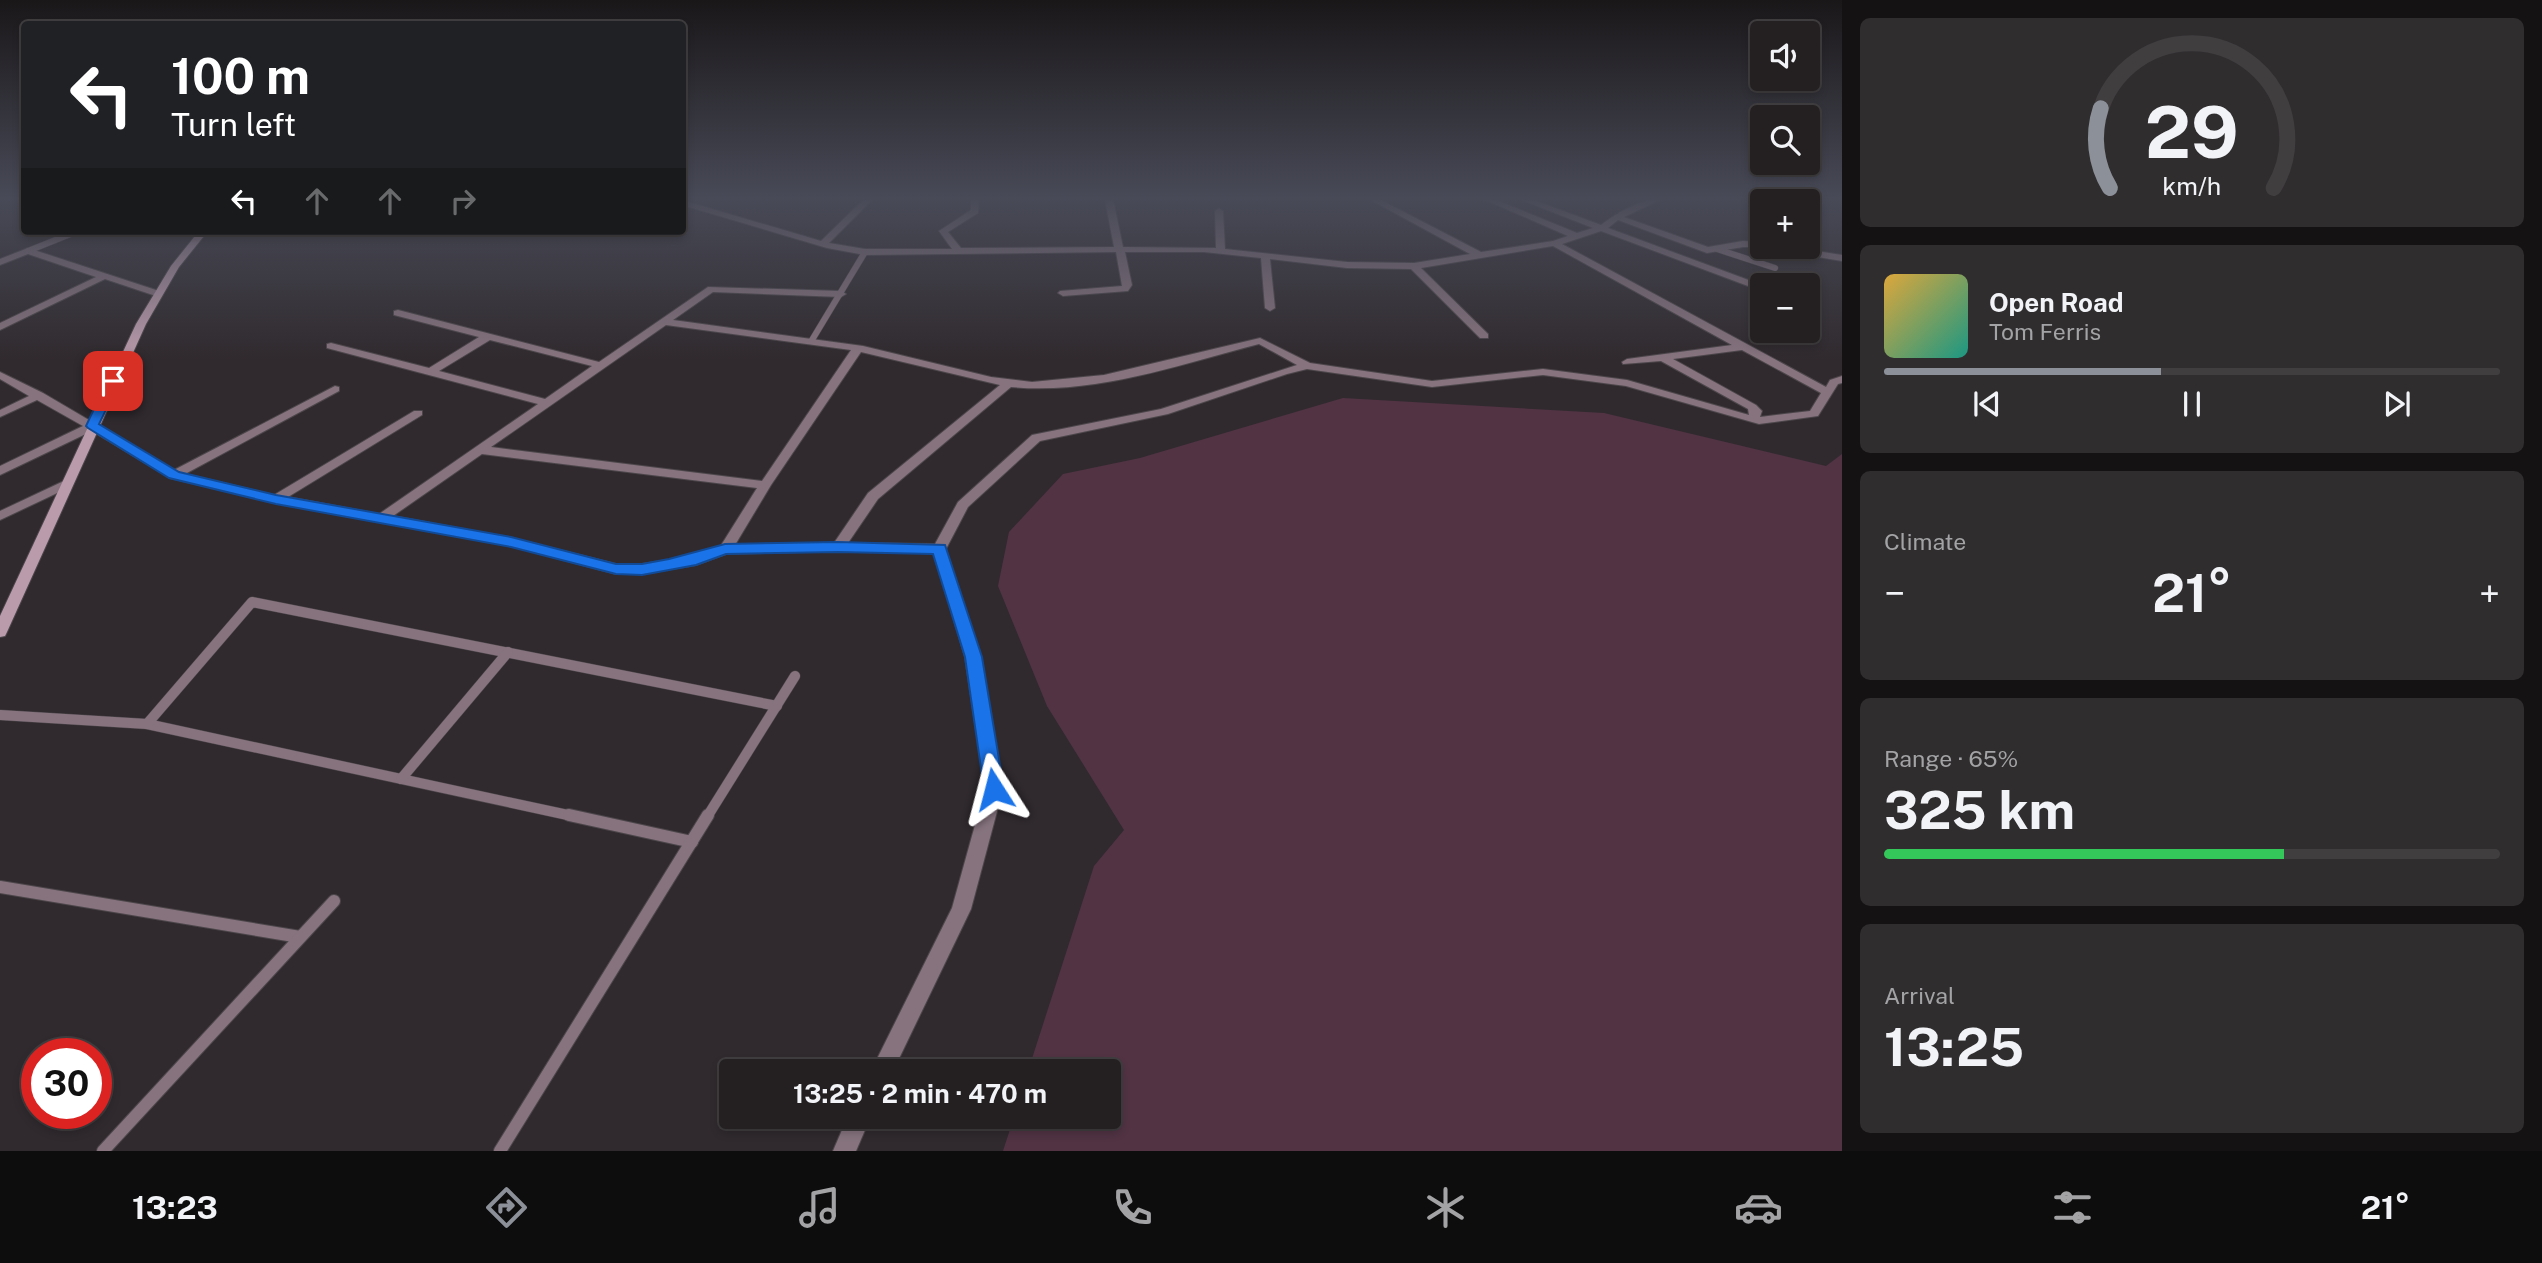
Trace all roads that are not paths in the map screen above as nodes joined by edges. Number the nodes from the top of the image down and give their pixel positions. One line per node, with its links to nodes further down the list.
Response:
1 (864, 252): 25 (lane)
2 (0, 253): 15 (street)
3 (24, 253): 15 (street)
4 (33, 253): 21 (street)
5 (183, 253): 23 (main road)
6 (1122, 253): 24 (street)
7 (1240, 253): 14 (street)
8 (1475, 253): 16 (street)
9 (1499, 253): 16 (street)
10 (1572, 253): 34 (street)
11 (1669, 253): 22 (street)
12 (1728, 253): 20 (lane)
13 (1820, 254): 17 (street)
14 (1265, 255): 19 (street); 26 (street)
15 (15, 256): 18 (street)
16 (1481, 256): 19 (street)
17 (1842, 258)
18 (0, 262)
19 (1414, 266): 30 (street)
20 (1775, 268)
21 (103, 277): 23 (street); 29 (street)
22 (1750, 283)
23 (156, 293): 51 (main road)
24 (1063, 293)
25 (842, 294): 28 (street); 32 (lane)
26 (1270, 308)
27 (398, 313): 31 (street)
28 (665, 322): 32 (street); 38 (street)
29 (0, 327)
30 (1484, 336)
31 (487, 337): 38 (street); 40 (street)
32 (812, 341): 35 (street)
33 (331, 346): 40 (street)
34 (1745, 346): 36 (street); 45 (street)
35 (858, 348): 43 (street); 56 (street)
36 (1662, 357): 37 (street); 50 (street)
37 (1627, 362)
38 (603, 366): 47 (street)
39 (1307, 366): 43 (street); 50 (street); 61 (street)
40 (432, 372): 47 (street)
41 (0, 375): 46 (street)
42 (1842, 379): 45 (street)
43 (1008, 384): 60 (street)
44 (335, 389): 54 (street)
45 (1827, 392): 50 (street)
46 (39, 395): 49 (street); 51 (street)
47 (548, 403): 52 (street)
48 (418, 413): 57 (street)
49 (0, 414)
50 (1754, 420)
51 (92, 426): 53 (street); 54 (street); 55 (main road)
52 (482, 450): 56 (street); 59 (street)
53 (0, 471)
54 (174, 475): 57 (street)
55 (66, 484): 58 (street); 63 (main road)
56 (765, 485): 62 (street)
57 (276, 499): 59 (street)
58 (0, 516)
59 (380, 519): 62 (street)
60 (838, 547): 61 (street); 62 (street)
61 (939, 549): 74 (street)
62 (725, 550)
63 (0, 632)
64 (508, 652): 66 (lane); 68 (lane); 69 (lane)
65 (795, 676): 66 (lane)
66 (776, 706): 70 (lane)
67 (0, 716): 68 (lane)
68 (147, 724): 69 (lane)
69 (401, 779): 70 (lane)
70 (692, 842): 77 (lane)
71 (0, 887): 73 (lane)
72 (334, 901): 73 (lane)
73 (300, 937): 76 (lane)
74 (888, 1059)
75 (854, 1129): 78 (street)
76 (103, 1151)
77 (500, 1151)
78 (844, 1151)

